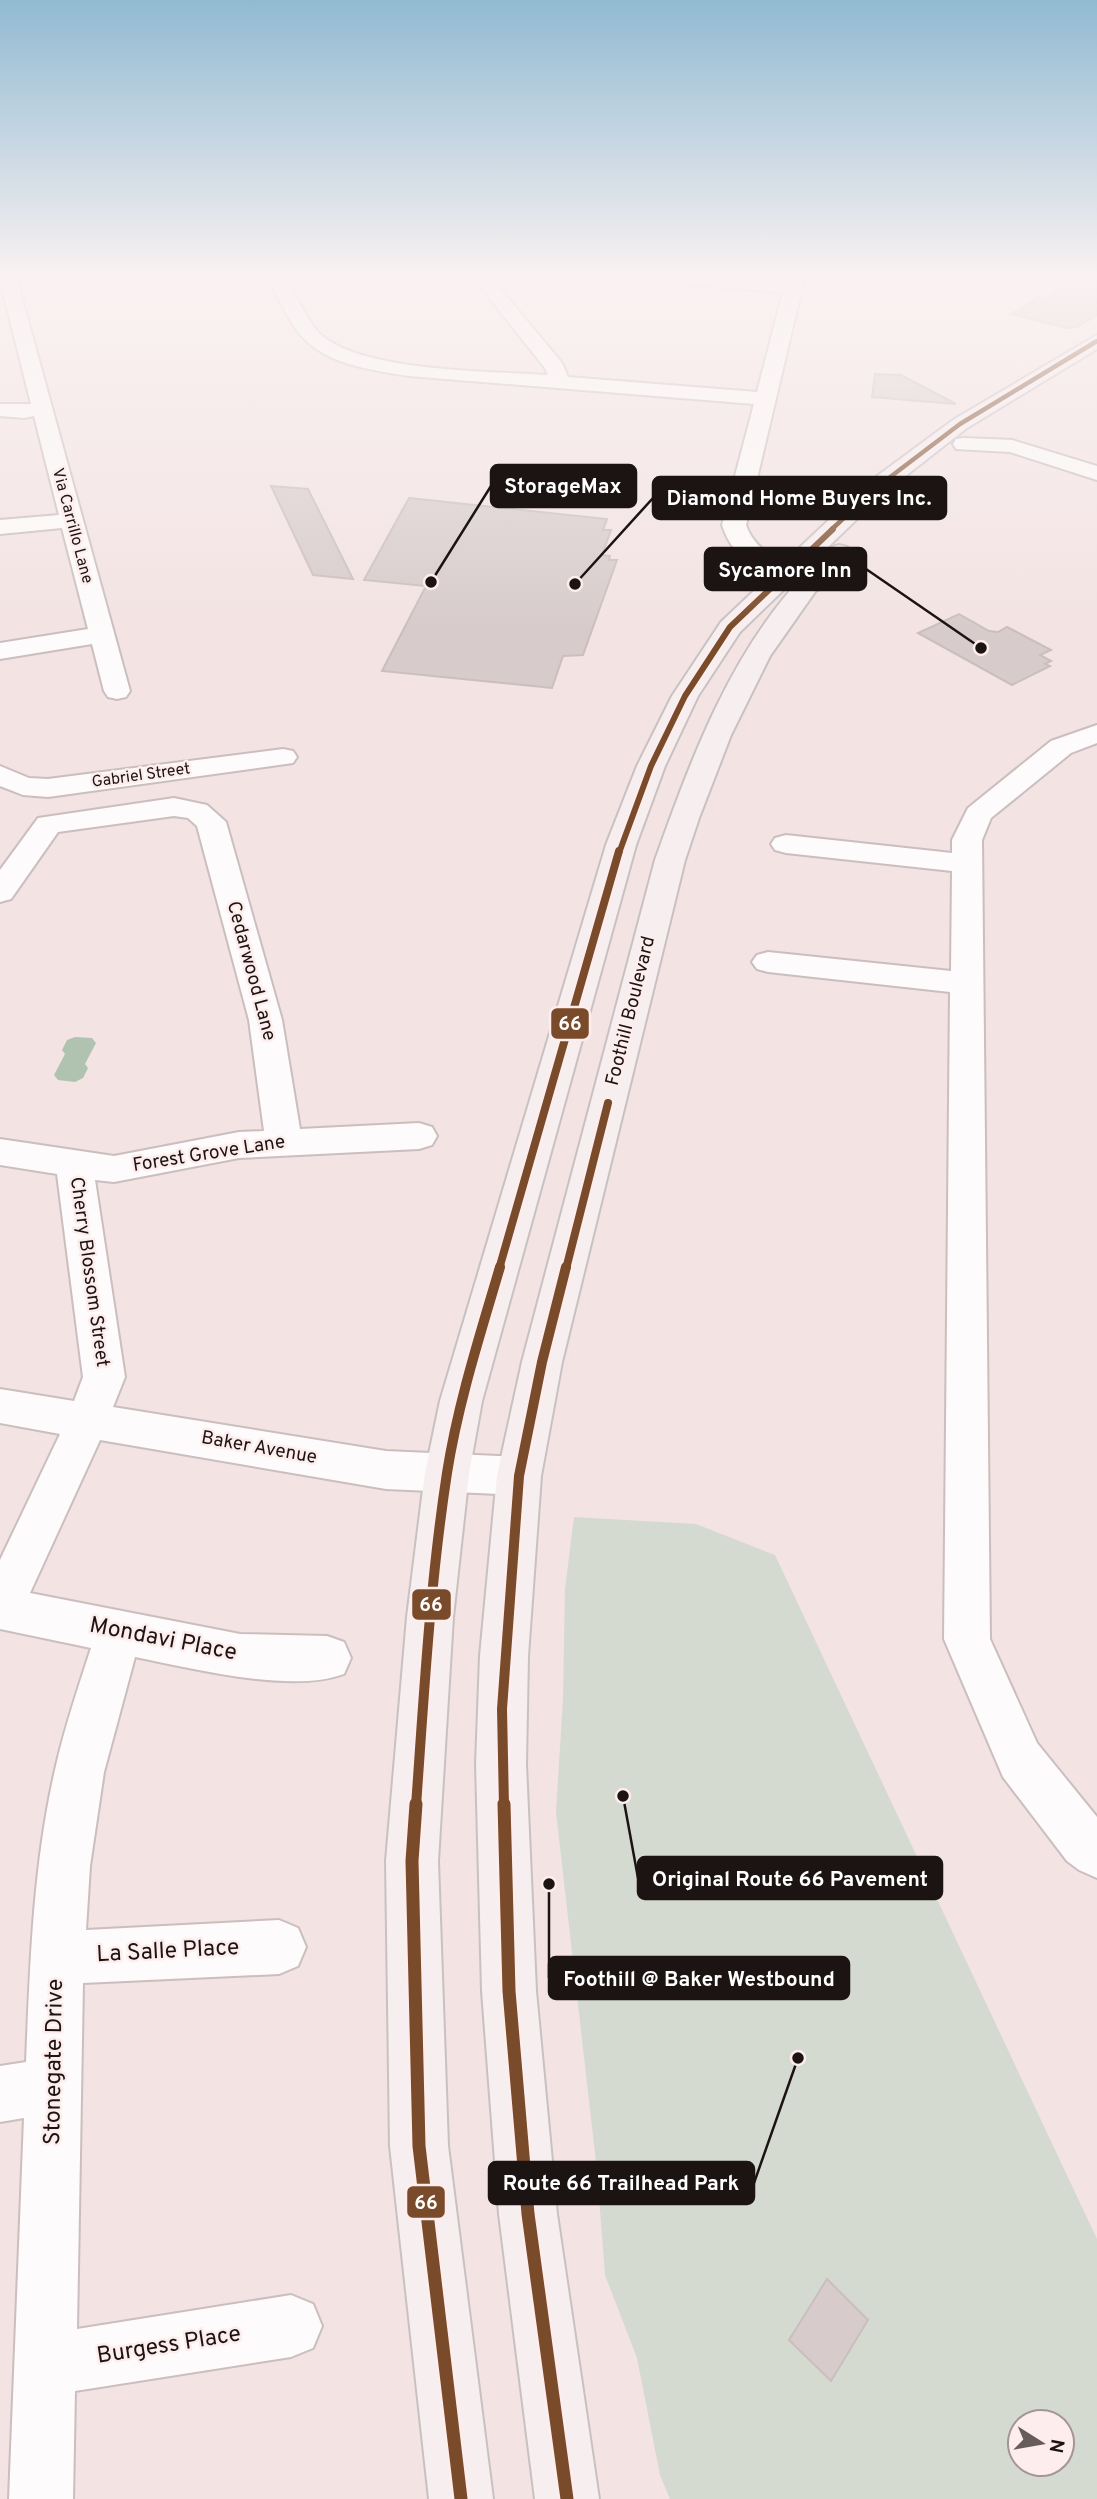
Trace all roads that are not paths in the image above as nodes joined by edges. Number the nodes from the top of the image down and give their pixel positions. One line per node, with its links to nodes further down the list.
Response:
1 (38, 397): 6 (street, Via Carrillo Lane)
2 (737, 397): 5 (street)
3 (1011, 397): 14 (main road, Foothill Boulevard)
4 (1029, 397): 9 (main road, Foothill Boulevard)
5 (767, 399): 14 (street)
6 (41, 408): 7 (street); 12 (street, Via Carrillo Lane)
7 (0, 410)
8 (1014, 437): 9 (street); 10 (street); 11 (street)
9 (964, 444): 14 (main road, Foothill Boulevard)
10 (1097, 460)
11 (1097, 473)
12 (70, 520): 13 (street); 15 (street, Via Carrillo Lane)
13 (0, 527)
14 (797, 578): 32 (main road, Foothill Boulevard); 33 (main road, Foothill Boulevard)
15 (101, 635): 16 (street); 17 (street, Via Carrillo Lane)
16 (0, 651)
17 (117, 691)
18 (1097, 733): 22 (street)
19 (283, 757): 20 (street, Gabriel Street)
20 (0, 775)
21 (786, 844): 22 (street)
22 (967, 864): 25 (street)
23 (0, 892): 27 (street, Cedarwood Lane)
24 (768, 961): 25 (street)
25 (967, 983): 37 (street)
26 (419, 1136): 27 (street, Forest Grove Lane)
27 (283, 1141): 29 (street, Forest Grove Lane)
28 (0, 1152): 29 (street, Forest Grove Lane)
29 (74, 1163): 31 (street, Cherry Blossom Street)
30 (0, 1406): 31 (street, Baker Avenue)
31 (88, 1421): 32 (street, Baker Avenue); 34 (street, Cherry Blossom Street)
32 (447, 1472): 33 (street, Baker Avenue); 45 (main road, Foothill Boulevard)
33 (519, 1476): 46 (main road, Foothill Boulevard)
34 (0, 1608): 35 (street, Mondavi Place)
35 (119, 1632): 36 (street, Mondavi Place); 39 (street, Stonegate Drive)
36 (327, 1658)
37 (1097, 1852)
38 (279, 1947): 39 (street, La Salle Place)
39 (57, 1958): 40 (street, Stonegate Drive)
40 (55, 2085): 41 (street); 43 (street, Stonegate Drive)
41 (0, 2094)
42 (291, 2326): 43 (street, Burgess Place)
43 (47, 2365): 44 (street, Stonegate Drive)
44 (41, 2499)
45 (461, 2499)
46 (567, 2499)

